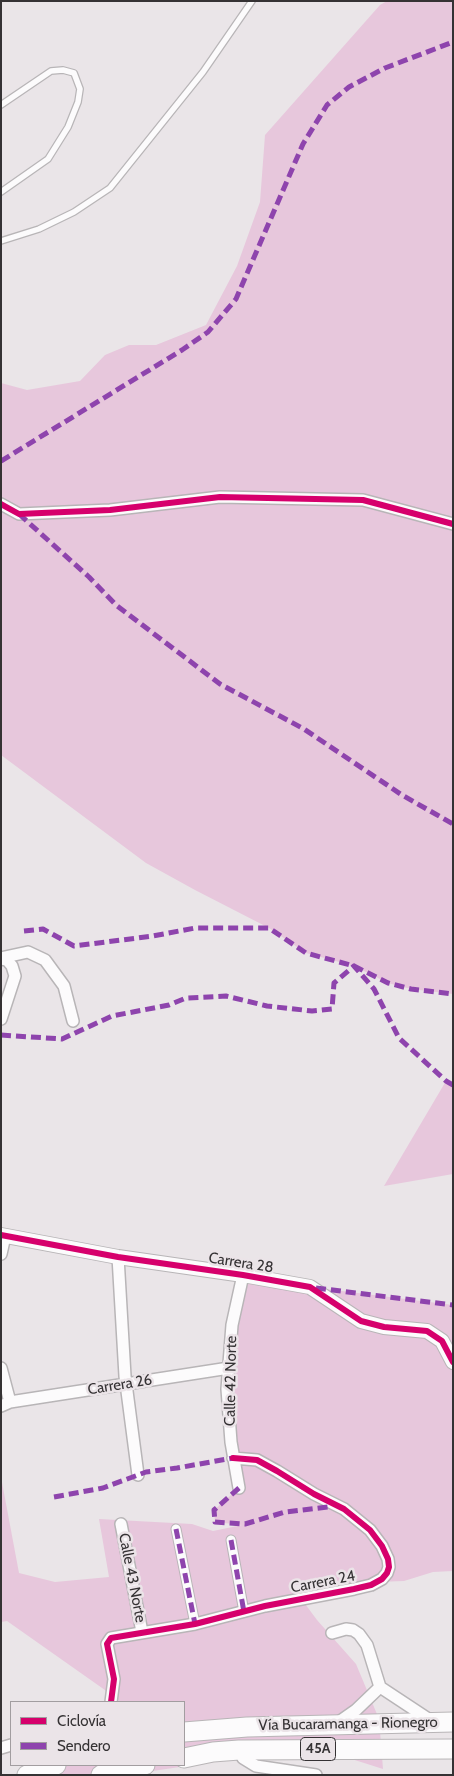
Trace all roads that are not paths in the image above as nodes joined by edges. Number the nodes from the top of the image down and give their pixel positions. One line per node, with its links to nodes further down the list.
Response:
1 (252, 1): 4 (lane)
2 (1, 105): 3 (lane)
3 (1, 192)
4 (1, 242)
5 (1, 504): 6 (street)
6 (453, 524)
7 (1, 959): 8 (street); 9 (street)
8 (1, 1019)
9 (73, 1021)
10 (3, 1235): 11 (street); 12 (street, Carrera 28)
11 (1, 1254)
12 (118, 1257): 13 (street, Carrera 28); 18 (street)
13 (243, 1275): 14 (street, Carrera 28); 16 (street, Calle 42 Norte)
14 (453, 1362)
15 (1, 1368): 17 (street)
16 (229, 1368): 18 (street, Carrera 26); 20 (street, Calle 42 Norte)
17 (3, 1382): 19 (street)
18 (127, 1384): 19 (street, Carrera 26); 21 (street)
19 (6, 1404)
20 (233, 1458): 22 (street, Calle 42 Norte); 26 (street, Carrera 24)
21 (138, 1475)
22 (239, 1488)
23 (122, 1524): 28 (street, Calle 43 Norte)
24 (176, 1529): 27 (street)
25 (231, 1540): 26 (street)
26 (244, 1612): 27 (street, Carrera 24)
27 (195, 1624): 28 (street, Carrera 24)
28 (142, 1632): 31 (street, Carrera 24)
29 (332, 1633): 30 (street)
30 (380, 1687): 32 (street); 34 (street)
31 (111, 1701)
32 (433, 1722): 33 (highway, Vía Bucaramanga - Rionegro / 45A); 34 (highway, Vía Bucaramanga - Rionegro / 45A)
33 (453, 1722)
34 (336, 1724): 35 (highway, Vía Bucaramanga - Rionegro / 45A)
35 (185, 1732)
36 (453, 1748): 37 (highway, Vía Bucaramanga - Rionegro / 45A)
37 (239, 1750): 38 (highway, Vía Bucaramanga - Rionegro / 45A); 43 (street)
38 (185, 1758)
39 (53, 1766): 41 (highway)
40 (139, 1766): 42 (highway)
41 (27, 1775)
42 (101, 1775)
43 (316, 1775)

